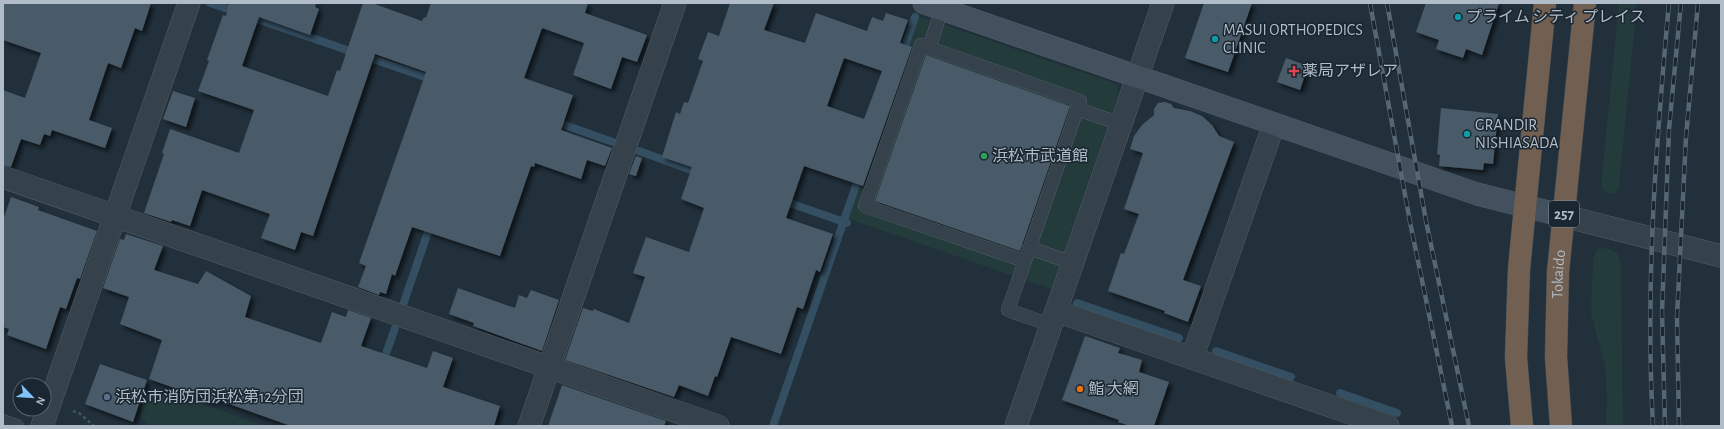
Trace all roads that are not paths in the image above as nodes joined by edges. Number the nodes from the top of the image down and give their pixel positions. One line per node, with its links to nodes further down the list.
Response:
1 (189, 3): 14 (street)
2 (675, 3): 22 (street)
3 (1163, 3): 8 (street)
4 (1545, 3): 13 (highway, 257)
5 (1585, 3): 15 (highway, Tokaido / 257)
6 (933, 6): 7 (lane); 8 (street)
7 (929, 48): 9 (lane); 18 (lane)
8 (1137, 77): 10 (street); 11 (street)
9 (1077, 109): 10 (lane); 16 (lane)
10 (1121, 124): 19 (street)
11 (1274, 124): 13 (street); 21 (street)
12 (3, 177): 14 (street)
13 (1525, 207): 15 (street); 30 (highway, 257)
14 (115, 216): 22 (street); 25 (street)
15 (1564, 216): 17 (street); 31 (highway, Tokaido / 257)
16 (1029, 248): 18 (lane); 19 (lane)
17 (1721, 256)
18 (1025, 261): 20 (lane)
19 (1072, 263): 20 (street)
20 (1053, 318): 21 (street); 28 (street)
21 (1192, 358): 29 (street)
22 (549, 367): 26 (street); 27 (street)
23 (3, 421): 24 (lane)
24 (17, 426)
25 (42, 426)
26 (529, 426)
27 (718, 426)
28 (1016, 426)
29 (1388, 426)
30 (1522, 426)
31 (1561, 426)

